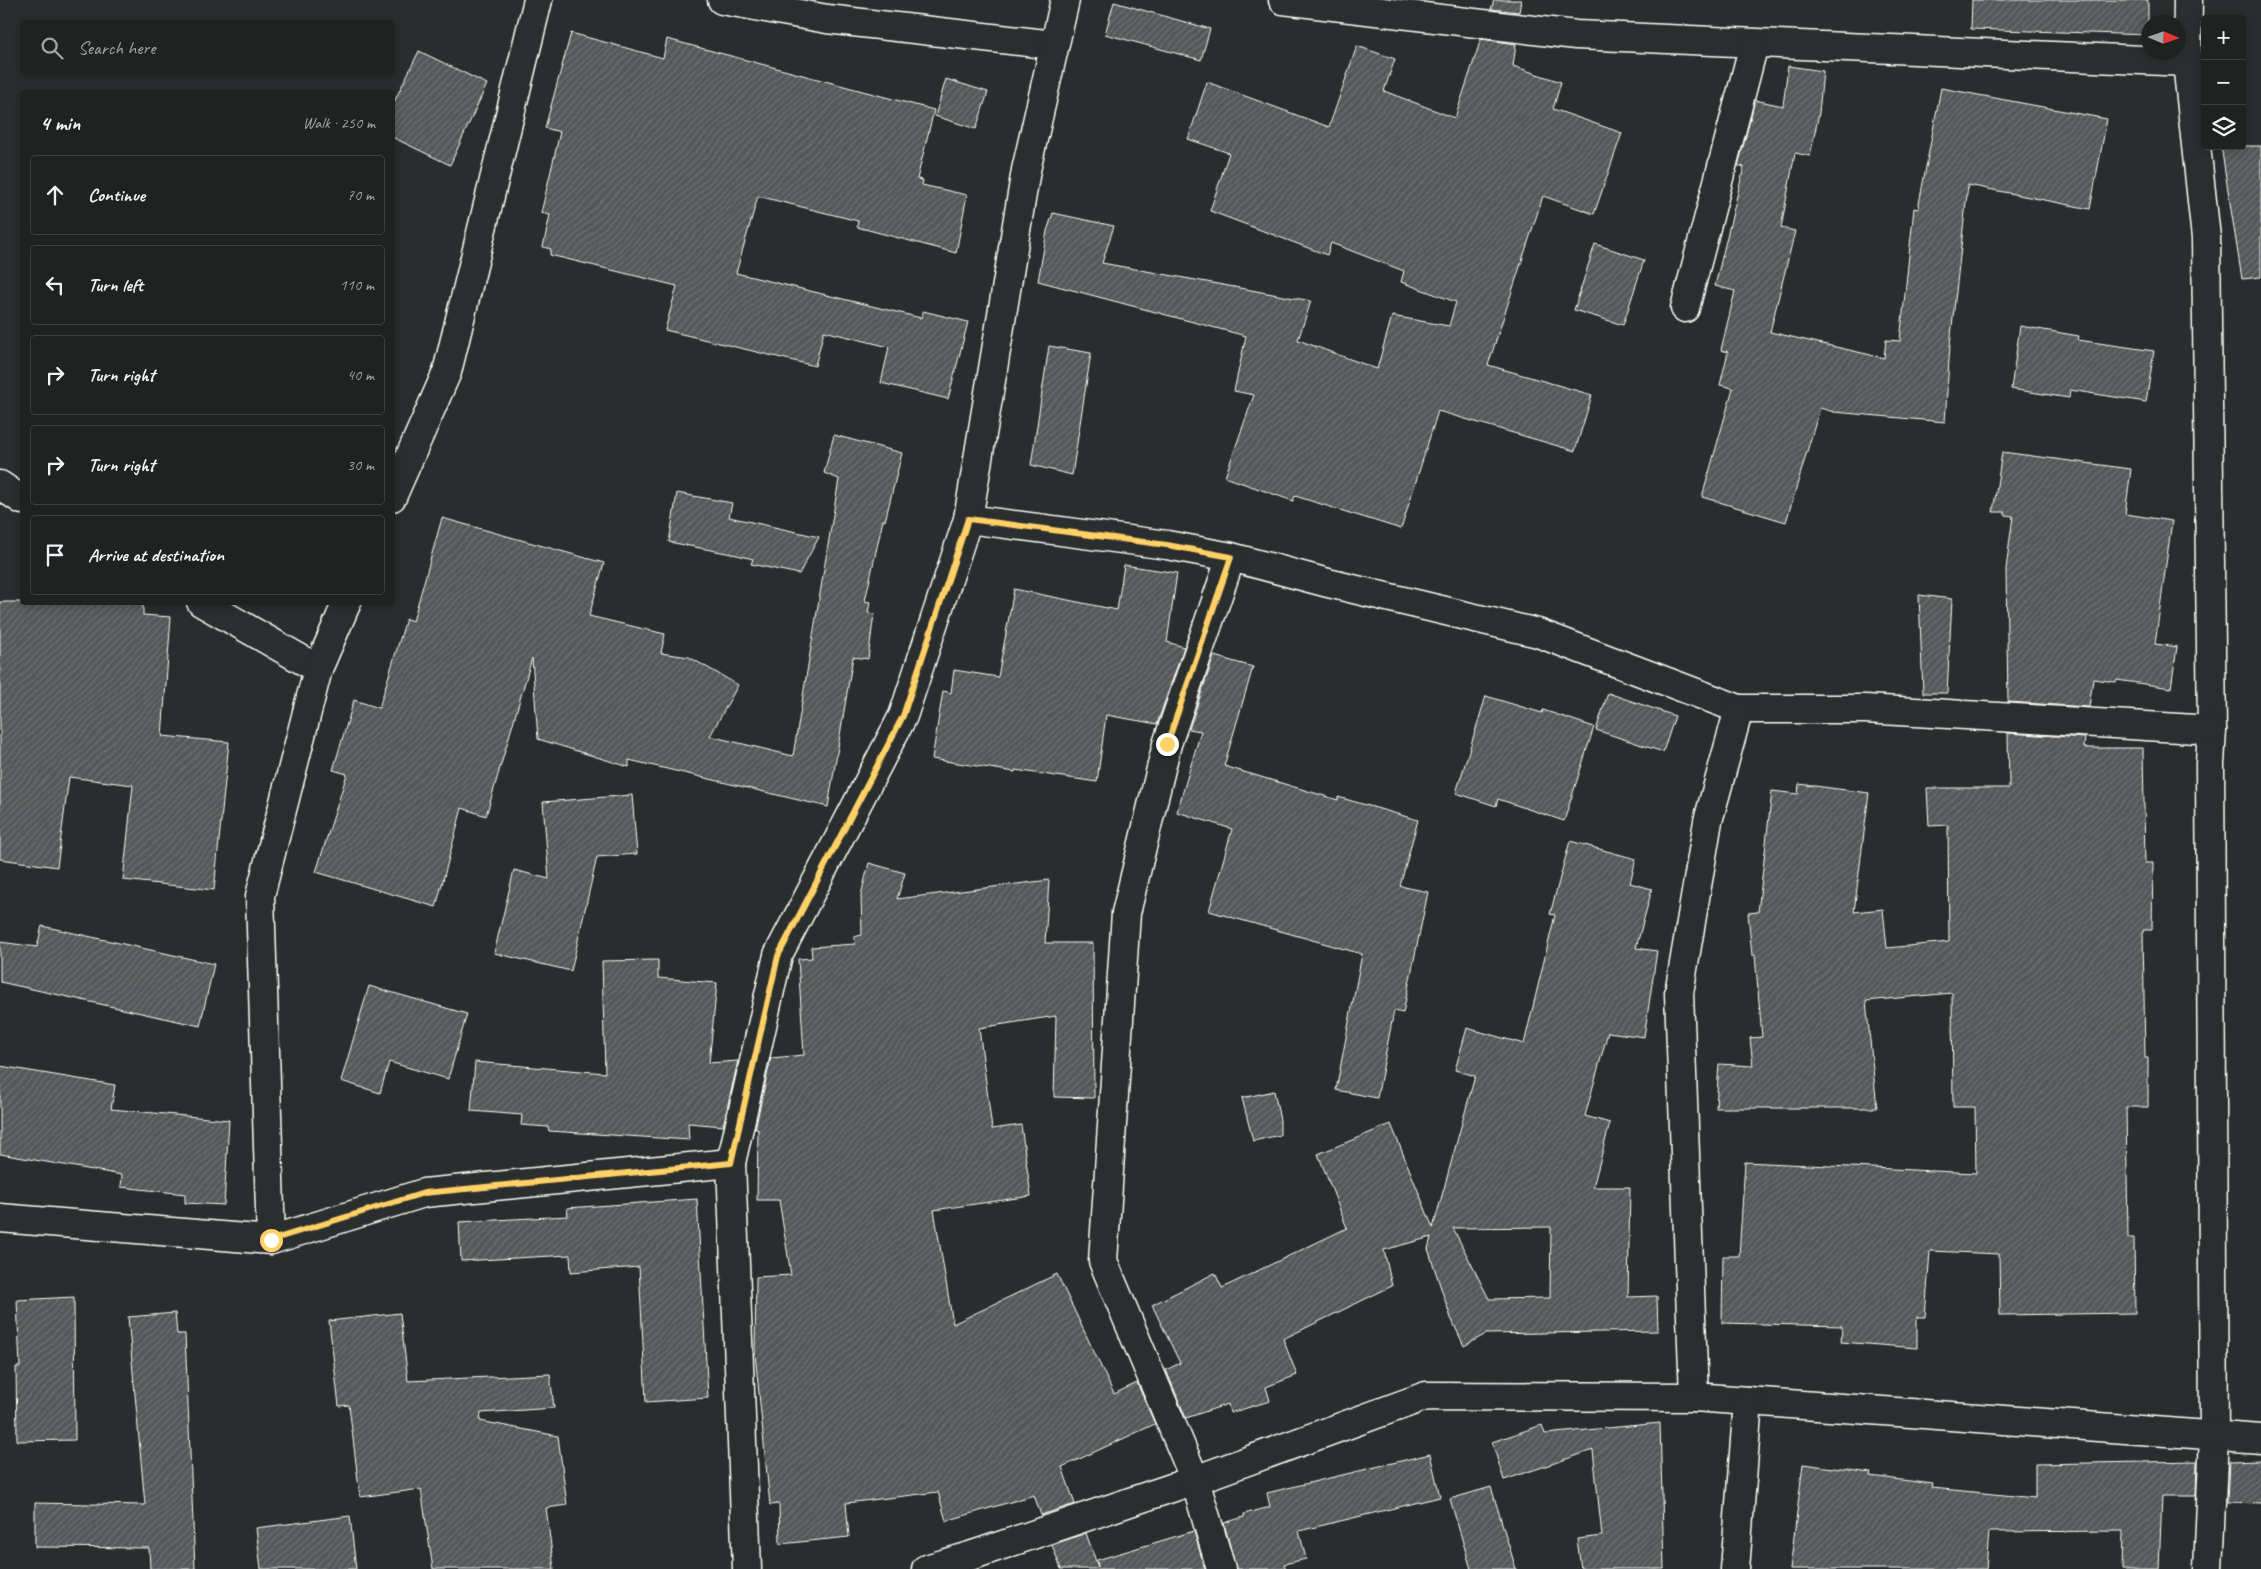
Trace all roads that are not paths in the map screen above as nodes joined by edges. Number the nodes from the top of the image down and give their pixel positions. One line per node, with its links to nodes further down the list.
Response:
1 (538, 0): 11 (street)
2 (722, 0): 7 (street)
3 (1065, 0): 7 (street)
4 (1283, 0): 6 (street)
5 (2188, 0): 8 (street)
6 (1754, 44): 8 (street); 9 (street)
7 (1054, 45): 13 (street)
8 (2187, 62): 19 (street)
9 (1684, 308)
10 (0, 485): 12 (street)
11 (395, 490)
12 (20, 499)
13 (968, 519): 14 (street); 20 (street)
14 (1231, 557): 18 (street); 27 (street)
15 (206, 605): 17 (street)
16 (346, 605): 17 (street)
17 (318, 669): 22 (street)
18 (1739, 710): 19 (street); 23 (street)
19 (2212, 730): 25 (street)
20 (731, 1163): 22 (street); 28 (street)
21 (0, 1218): 22 (street)
22 (271, 1240)
23 (1694, 1398): 24 (street); 27 (street)
24 (1748, 1401): 25 (street); 31 (street)
25 (2214, 1437): 26 (street); 32 (street)
26 (2261, 1439)
27 (1194, 1480): 29 (street); 30 (street)
28 (747, 1569)
29 (926, 1569)
30 (1222, 1569)
31 (1735, 1569)
32 (2208, 1569)

